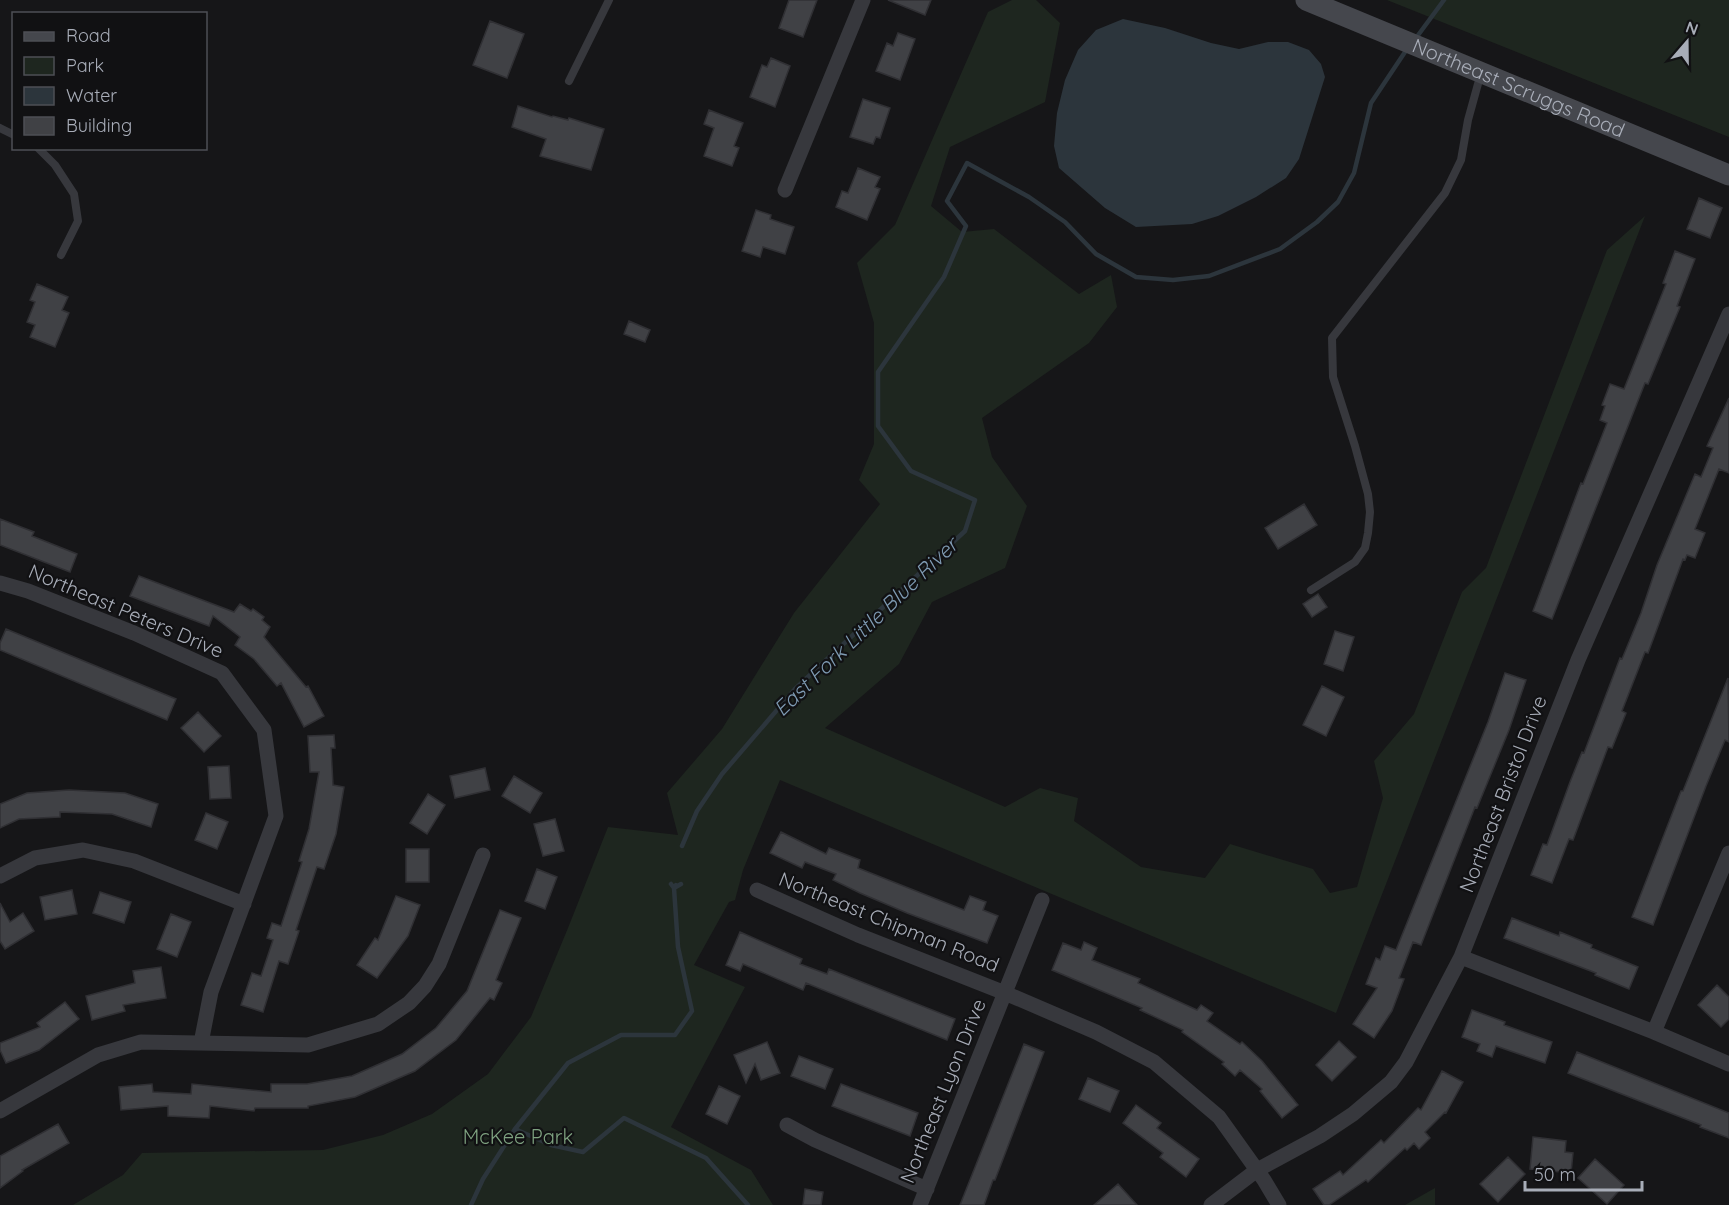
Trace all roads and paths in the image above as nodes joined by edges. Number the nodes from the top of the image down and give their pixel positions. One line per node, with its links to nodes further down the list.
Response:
1 (609, 0): 5 (lane)
2 (863, 0): 8 (street)
3 (1306, 0): 4 (street, Northeast Scruggs Road)
4 (1481, 72): 7 (street, Northeast Scruggs Road); 12 (lane)
5 (569, 81)
6 (40, 150): 9 (lane)
7 (1729, 175)
8 (785, 190)
9 (60, 255)
10 (1729, 314): 19 (street, Northeast Bristol Drive)
11 (0, 583): 18 (street, Northeast Peters Drive)
12 (1311, 590)
13 (1729, 853): 21 (street)
14 (483, 855): 22 (street)
15 (0, 876): 18 (street)
16 (757, 890): 20 (street, Northeast Chipman Road)
17 (1042, 900): 20 (street, Northeast Chipman Road)
18 (244, 904): 22 (street, Northeast Peters Drive)
19 (1461, 957): 21 (street); 26 (street, Northeast Bristol Drive)
20 (1005, 993): 26 (street, Northeast Chipman Road); 27 (street, Northeast Lyon Drive)
21 (1654, 1032): 23 (street)
22 (201, 1043): 24 (street)
23 (1729, 1064)
24 (0, 1111)
25 (787, 1125): 27 (street)
26 (1257, 1170): 29 (street, Northeast Bristol Drive); 30 (street, Northeast Chipman Road)
27 (927, 1189): 28 (street, Northeast Lyon Drive)
28 (920, 1205)
29 (1211, 1205)
30 (1279, 1205)

